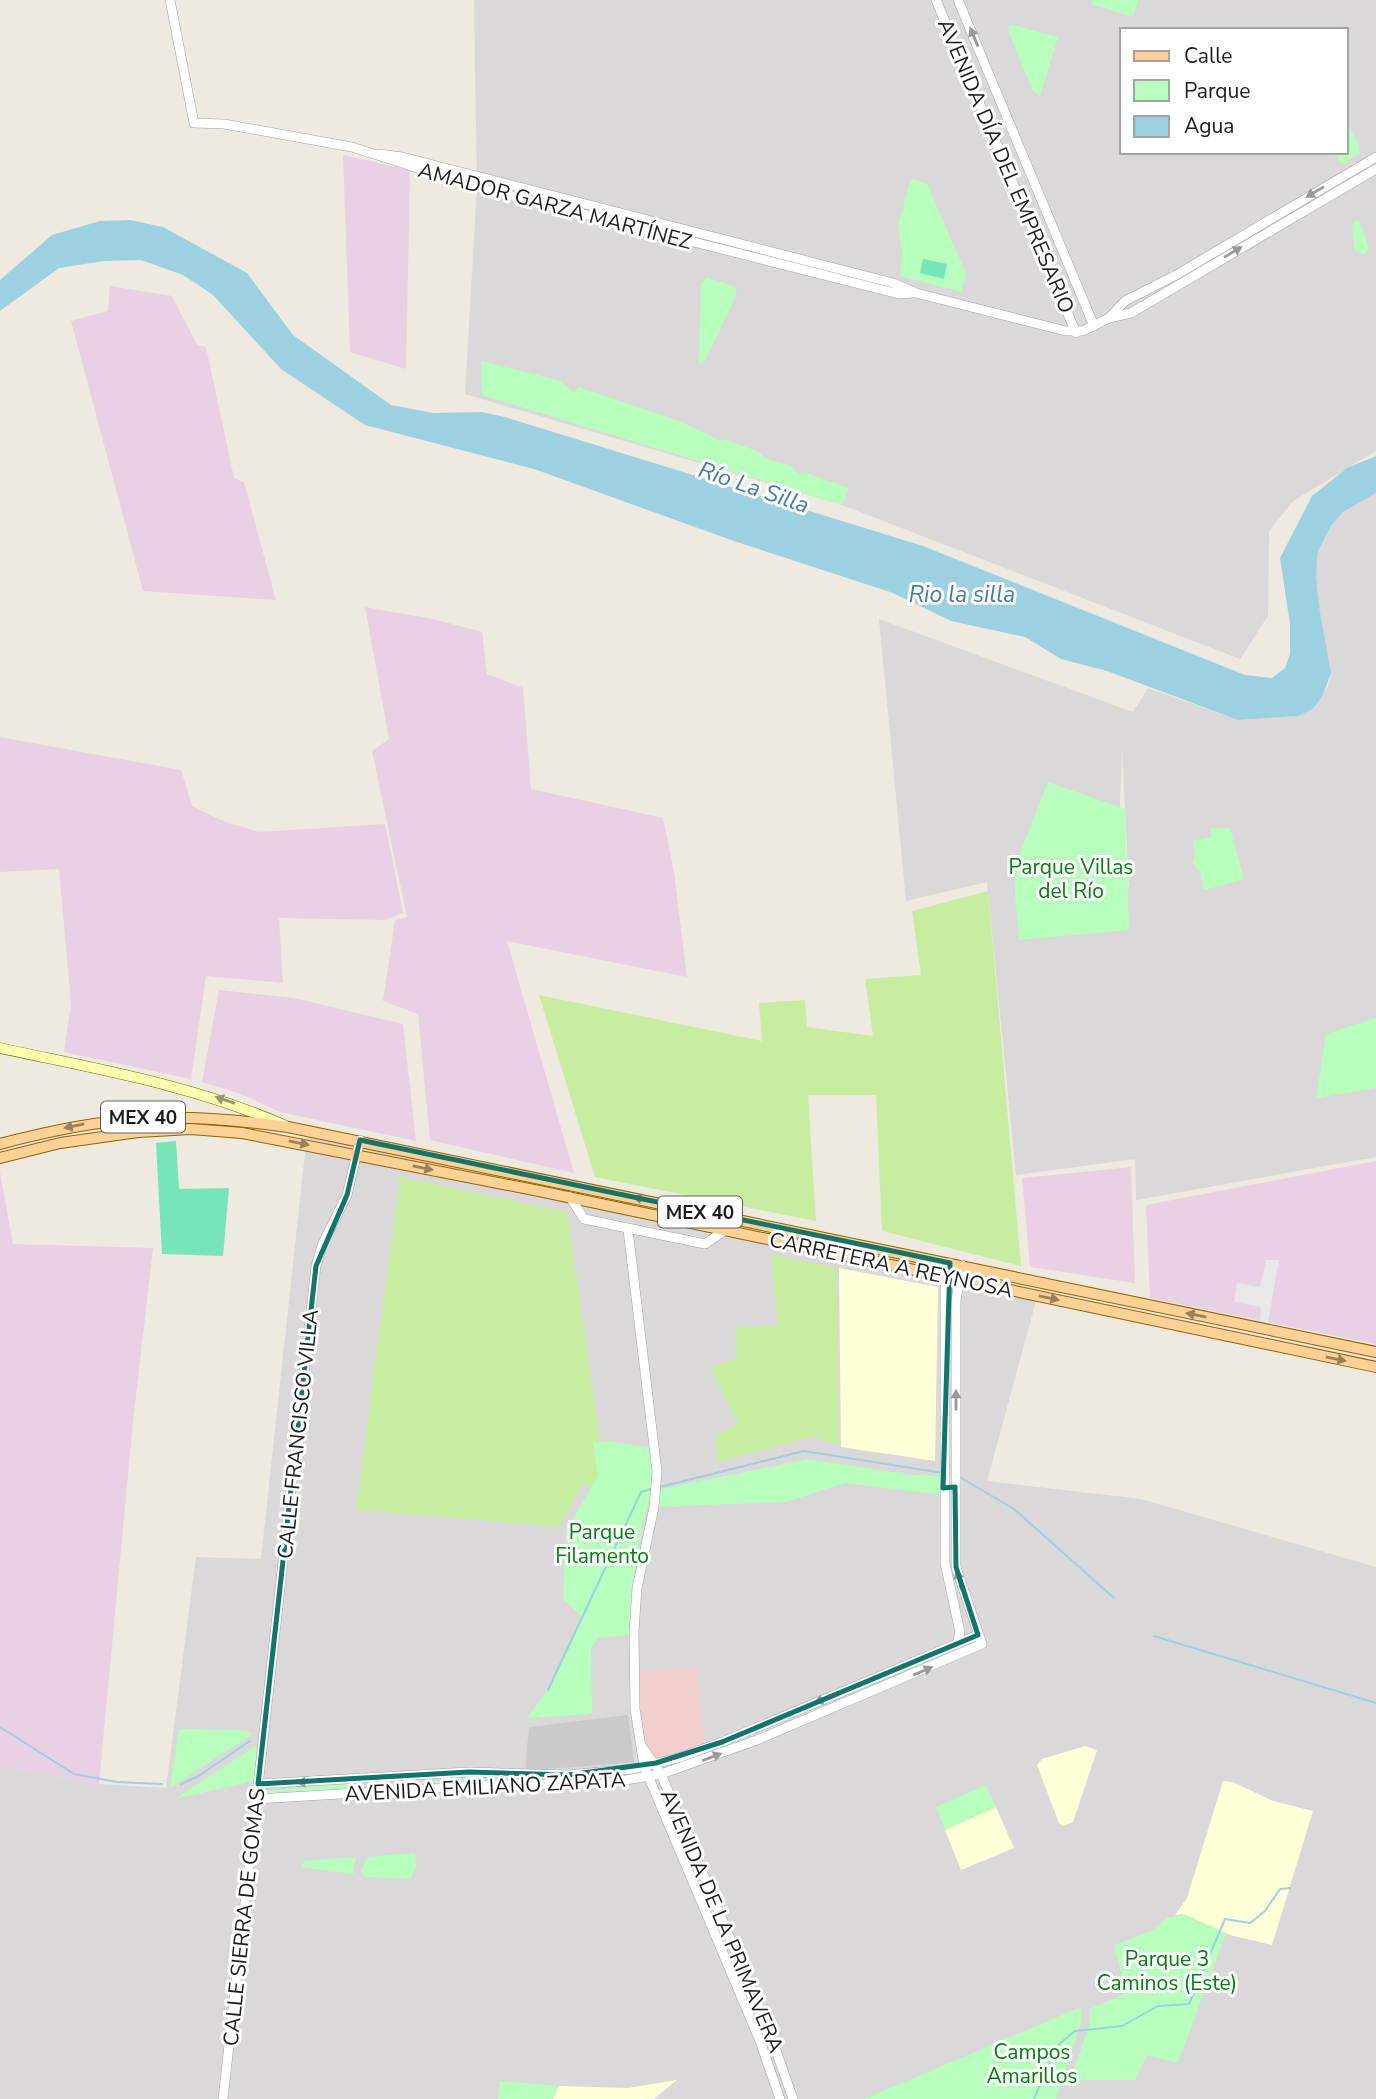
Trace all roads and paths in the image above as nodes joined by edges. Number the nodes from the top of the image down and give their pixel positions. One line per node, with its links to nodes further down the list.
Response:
1 (170, 0): 6 (street, AMADOR GARZA MARTÍNEZ)
2 (936, 0): 5 (street, AVENIDA DÍA DEL EMPRESARIO)
3 (958, 0): 4 (street, AVENIDA DÍA DEL EMPRESARIO, one-way to 3)
4 (992, 79): 5 (street); 11 (street, AVENIDA DÍA DEL EMPRESARIO)
5 (973, 87): 12 (street, AVENIDA DÍA DEL EMPRESARIO)
6 (380, 154): 10 (street, AMADOR GARZA MARTÍNEZ); 10 (street, AMADOR GARZA MARTÍNEZ)
7 (1375, 157): 9 (street, one-way to 9)
8 (1376, 169): 9 (street)
9 (1293, 211): 11 (street)
10 (916, 293): 12 (street, AMADOR GARZA MARTÍNEZ)
11 (1094, 326): 12 (street)
12 (1076, 332)
13 (0, 1048): 14 (main road, one-way to 13)
14 (288, 1127): 15 (main road, MEX 40, one-way to 15); 16 (main road, CARRETERA A REYNOSA / MEX 40)
15 (37, 1135): 17 (main road, MEX 40); 19 (main road)
16 (359, 1140): 18 (street, CALLE FRANCISCO VILLA); 21 (main road, CARRETERA A REYNOSA / MEX 40)
17 (0, 1144)
18 (356, 1154): 19 (main road, CARRETERA A REYNOSA / MEX 40, one-way to 18); 22 (main road, CARRETERA A REYNOSA / MEX 40, one-way to 22); 35 (street, CALLE FRANCISCO VILLA)
19 (3, 1155): 20 (main road)
20 (0, 1169)
21 (579, 1185): 22 (main road); 26 (main road, CARRETERA A REYNOSA / MEX 40, one-way to 21)
22 (539, 1191): 23 (main road, CARRETERA A REYNOSA / MEX 40)
23 (570, 1197): 24 (street); 25 (main road, CARRETERA A REYNOSA / MEX 40)
24 (628, 1230): 25 (street); 36 (street, AVENIDA DE LA PRIMAVERA)
25 (724, 1231): 28 (main road, CARRETERA A REYNOSA / MEX 40)
26 (950, 1263): 27 (main road, CARRETERA A REYNOSA / MEX 40); 28 (street)
27 (962, 1265): 28 (street); 29 (main road, CARRETERA A REYNOSA / MEX 40, one-way to 27)
28 (953, 1277): 30 (main road, CARRETERA A REYNOSA / MEX 40, one-way to 30); 31 (street); 32 (street, one-way to 28)
29 (1376, 1352)
30 (1376, 1367)
31 (943, 1487): 32 (street); 34 (street)
32 (955, 1487): 33 (street, one-way to 32)
33 (980, 1640): 34 (street, AVENIDA EMILIANO ZAPATA); 39 (street, AVENIDA EMILIANO ZAPATA, one-way to 33)
34 (957, 1644): 37 (street, AVENIDA EMILIANO ZAPATA, one-way to 37)
35 (264, 1734): 41 (street, CALLE SIERRA DE GOMAS)
36 (643, 1748): 37 (street, AVENIDA DE LA PRIMAVERA); 38 (street, AVENIDA DE LA PRIMAVERA)
37 (656, 1763): 38 (street, AVENIDA EMILIANO ZAPATA); 39 (street, AVENIDA DE LA PRIMAVERA)
38 (644, 1766): 40 (street, AVENIDA DE LA PRIMAVERA); 41 (street, AVENIDA EMILIANO ZAPATA, one-way to 41)
39 (661, 1774): 40 (street, AVENIDA EMILIANO ZAPATA); 45 (street, AVENIDA DE LA PRIMAVERA)
40 (647, 1776): 42 (street, AVENIDA EMILIANO ZAPATA); 44 (street, AVENIDA DE LA PRIMAVERA)
41 (258, 1784): 42 (street, CALLE SIERRA DE GOMAS)
42 (256, 1799): 43 (street, CALLE SIERRA DE GOMAS)
43 (223, 2099)
44 (780, 2099)
45 (793, 2099)

